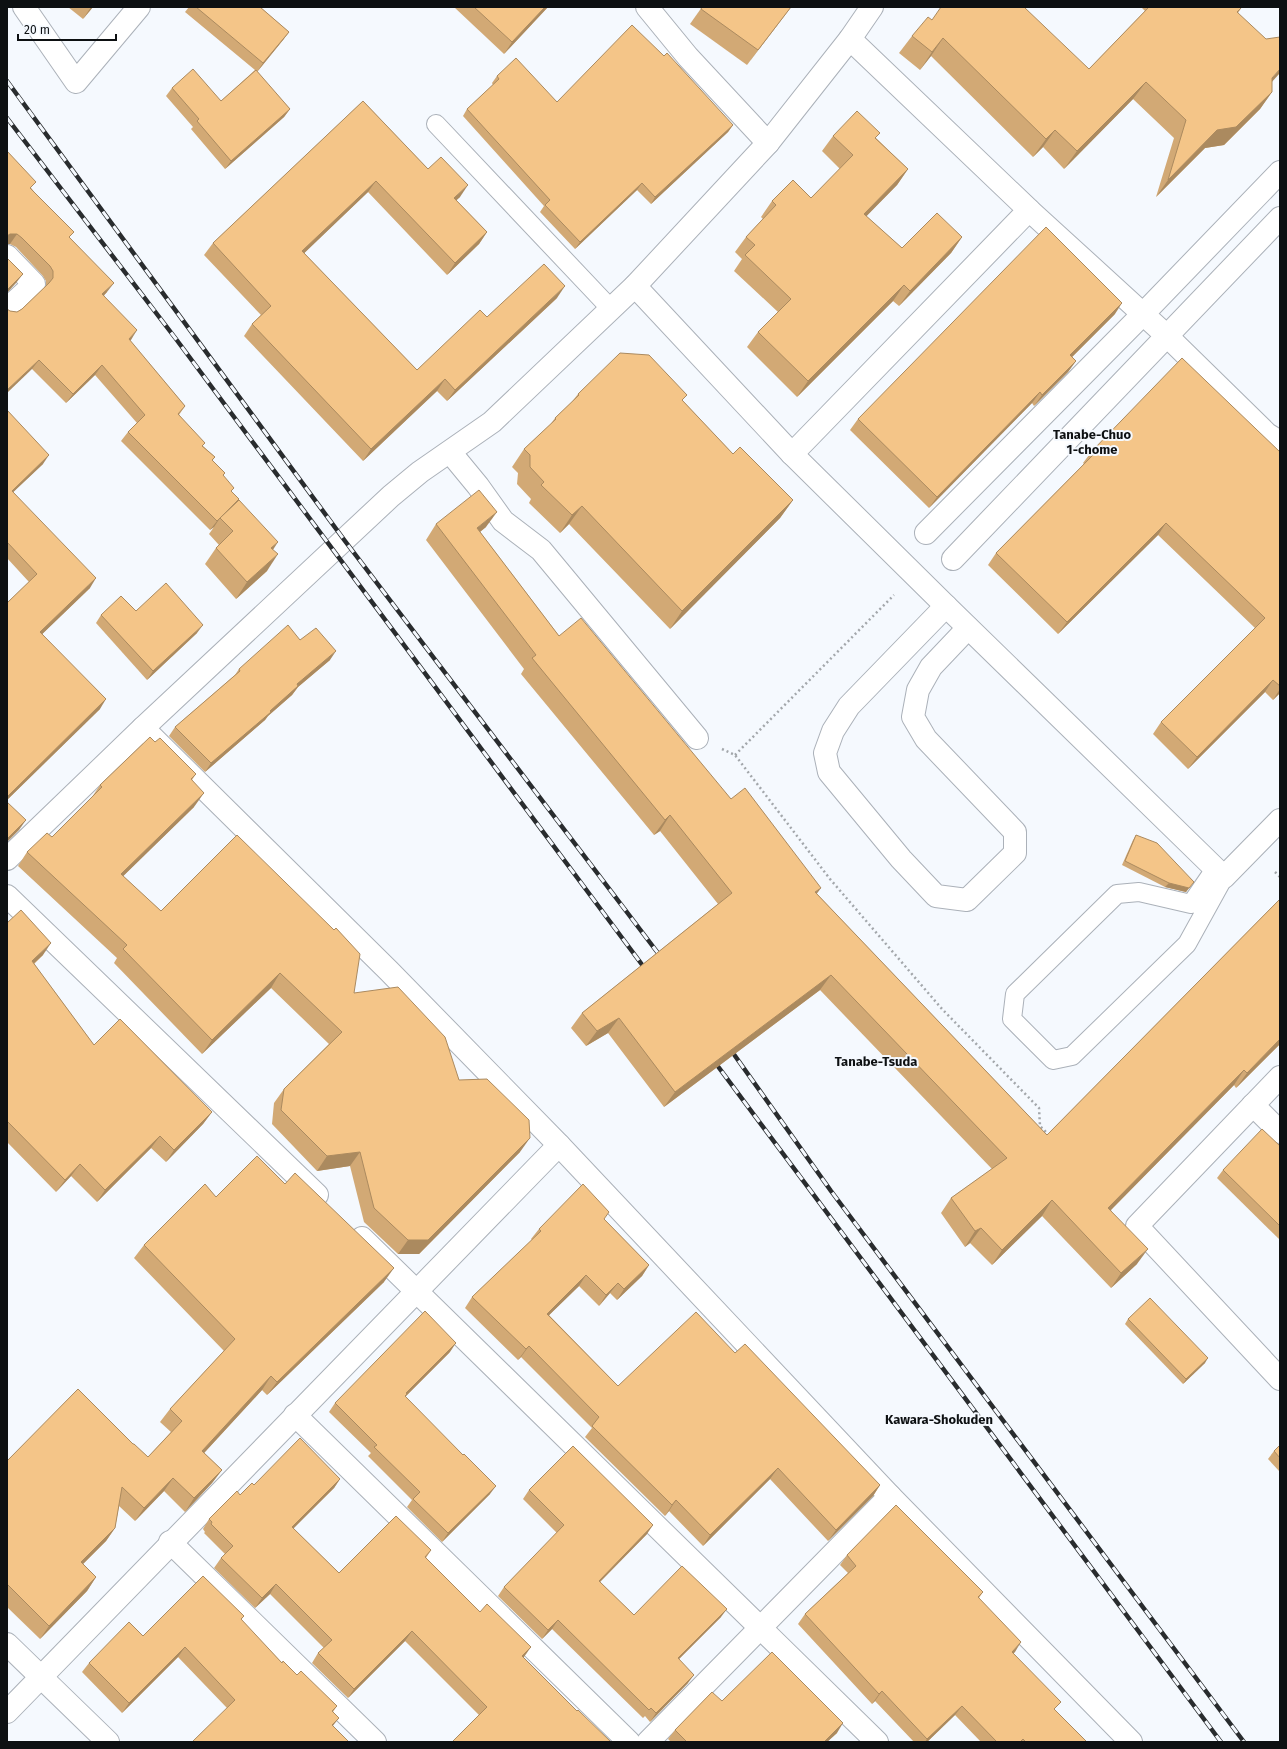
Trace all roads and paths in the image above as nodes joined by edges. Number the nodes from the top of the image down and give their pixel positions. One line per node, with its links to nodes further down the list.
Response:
1 (24, 7): 2 (street)
2 (139, 7)
3 (647, 7): 7 (street)
4 (872, 7): 5 (street)
5 (850, 39): 7 (street); 9 (street)
6 (436, 124): 14 (lane)
7 (768, 143): 12 (street)
8 (1280, 172): 15 (street)
9 (1029, 210): 15 (street); 19 (street)
10 (1280, 218): 16 (street)
11 (7, 256): 13 (street)
12 (634, 286): 14 (street); 19 (street)
13 (7, 309)
14 (611, 309): 18 (street)
15 (1143, 314): 16 (street); 20 (street)
16 (1168, 336): 17 (street); 21 (street)
17 (1280, 442)
18 (450, 452): 25 (street); 26 (street)
19 (792, 454): 23 (street)
20 (926, 533)
21 (953, 559)
22 (896, 594): 36 (path)
23 (946, 606): 24 (street); 24 (street)
24 (968, 628): 30 (street)
25 (143, 728): 28 (street); 37 (street)
26 (697, 738)
27 (1280, 820): 30 (street)
28 (7, 859)
29 (1275, 872): 31 (path)
30 (1219, 873): 30 (lane)
31 (1280, 878)
32 (7, 896): 38 (street)
33 (1280, 1077): 34 (street)
34 (1253, 1105): 35 (street); 41 (street)
35 (1280, 1132)
36 (1051, 1137)
37 (559, 1145): 40 (street); 43 (street)
38 (331, 1208)
39 (348, 1225): 40 (street)
40 (417, 1290): 42 (street); 45 (street)
41 (1280, 1379)
42 (295, 1415): 44 (street); 51 (street)
43 (890, 1496): 45 (street); 54 (street)
44 (170, 1542): 47 (street); 50 (street)
45 (760, 1628): 52 (street); 53 (street)
46 (7, 1644): 47 (street)
47 (40, 1677): 48 (street); 49 (street)
48 (7, 1712)
49 (108, 1742)
50 (375, 1742)
51 (629, 1742)
52 (648, 1742)
53 (877, 1742)
54 (1131, 1742)

